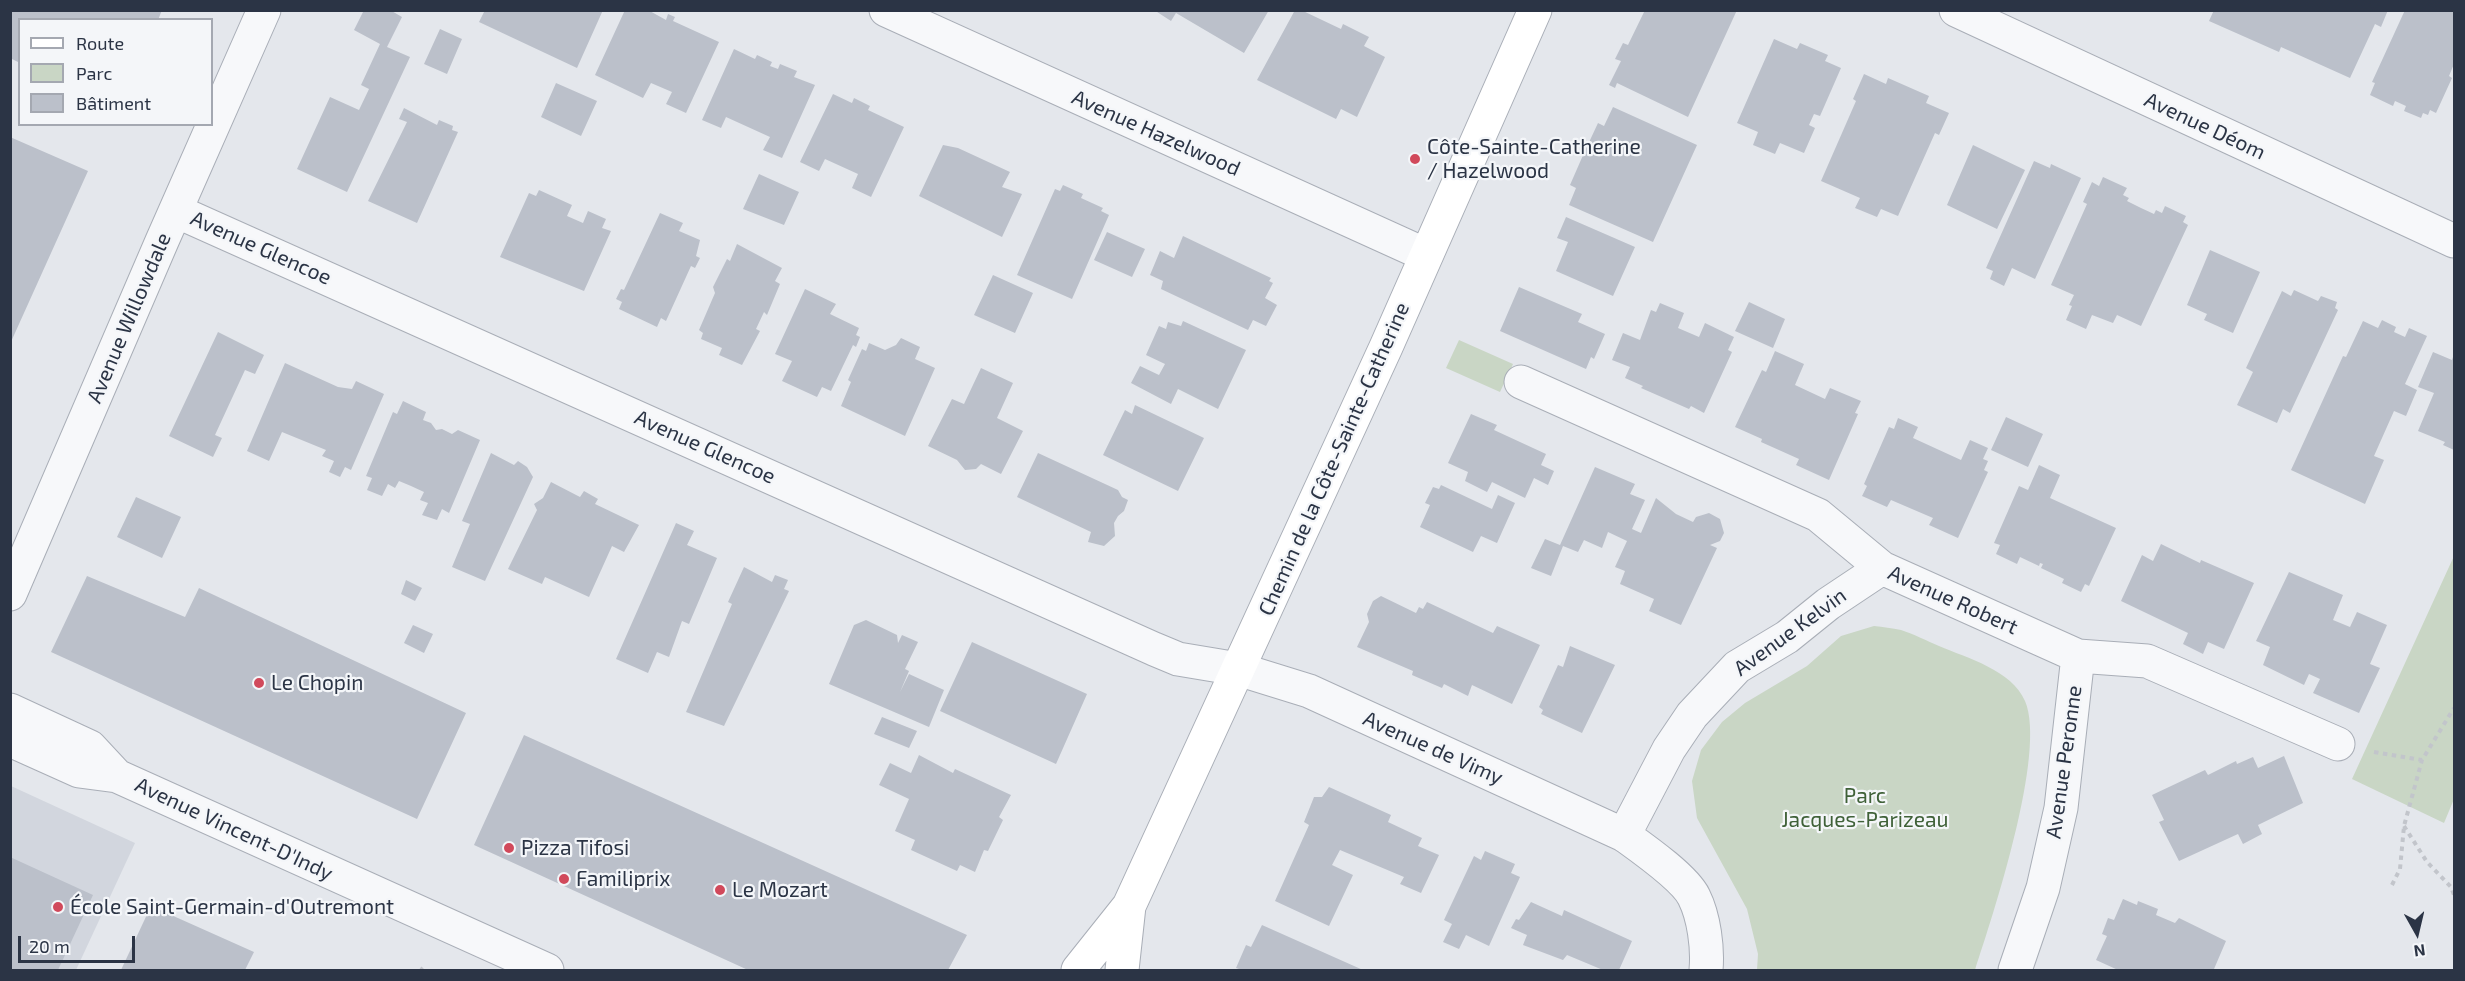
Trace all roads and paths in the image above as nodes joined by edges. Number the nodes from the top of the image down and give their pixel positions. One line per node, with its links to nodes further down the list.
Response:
1 (264, 10): 5 (street, Avenue Willowdale)
2 (886, 10): 7 (street, Avenue Hazelwood)
3 (1535, 10): 7 (main road, Chemin de la Côte-Sainte-Catherine)
4 (1956, 10): 6 (street, Avenue Déom)
5 (176, 211): 10 (street, Avenue Willowdale); 12 (street, Avenue Glencoe)
6 (2454, 241)
7 (1426, 255): 12 (main road, Chemin de la Côte-Sainte-Catherine)
8 (1521, 382): 9 (street, Avenue Robert)
9 (1882, 568): 11 (street, Avenue Robert); 20 (street, Avenue Kelvin)
10 (10, 594)
11 (2078, 656): 16 (street, Avenue Robert); 28 (street, Avenue Peronne)
12 (1238, 669): 20 (street, Avenue de Vimy); 23 (main road, Chemin de la Côte-Sainte-Catherine)
13 (2454, 708): 17 (path)
14 (10, 710): 18 (street, Avenue Vincent-D'Indy)
15 (10, 740): 18 (street, Avenue Vincent-D'Indy)
16 (2338, 744): 17 (path)
17 (2422, 760): 19 (path)
18 (117, 776): 24 (street, Avenue Vincent-D'Indy)
19 (2404, 826): 21 (path); 22 (path)
20 (1624, 835): 27 (street)
21 (2392, 885)
22 (2454, 895)
23 (1129, 906): 25 (main road, Chemin de la Côte-Sainte-Catherine); 26 (main road, Chemin de la Côte-Sainte-Catherine)
24 (547, 970)
25 (1078, 970)
26 (1122, 970)
27 (1706, 970)
28 (2015, 970)

